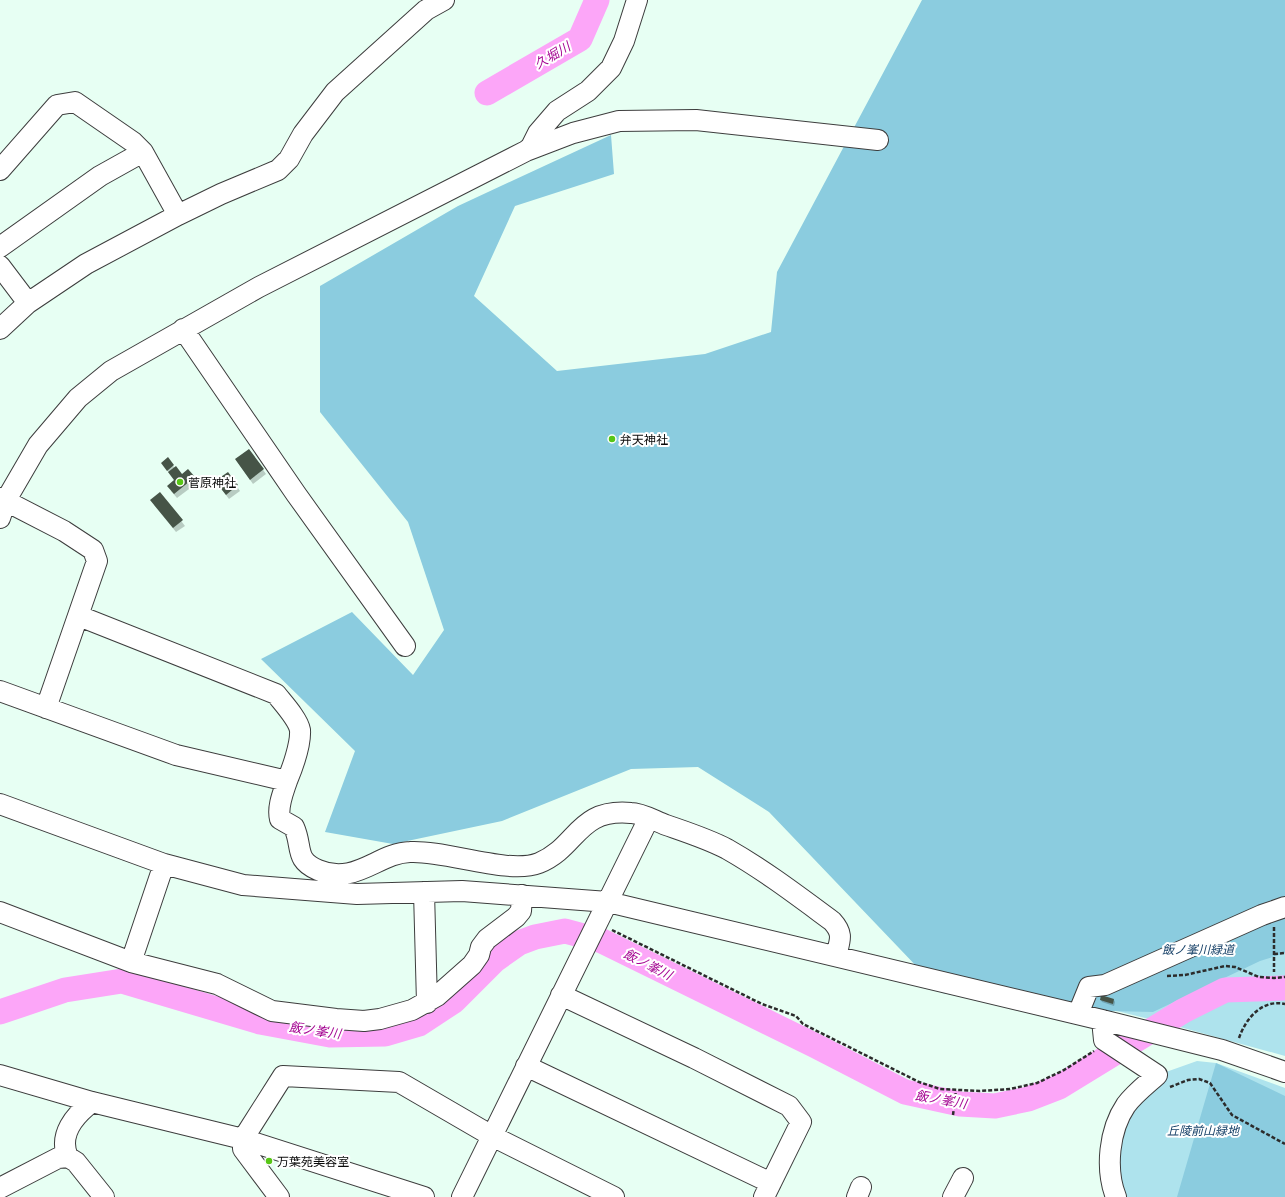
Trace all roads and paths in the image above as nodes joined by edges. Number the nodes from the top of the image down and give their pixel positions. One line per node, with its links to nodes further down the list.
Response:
1 (444, 0): 7 (street)
2 (637, 0): 4 (street)
3 (878, 140): 4 (street)
4 (526, 151): 12 (street)
5 (142, 152): 6 (street); 7 (street); 8 (street)
6 (0, 170)
7 (178, 215): 10 (street)
8 (0, 247)
9 (0, 266): 10 (street)
10 (28, 303): 11 (street)
11 (0, 329)
12 (183, 329): 13 (street); 15 (street)
13 (2, 505): 14 (street)
14 (79, 616): 17 (street); 18 (street)
15 (405, 646)
16 (0, 691): 17 (street)
17 (46, 708): 18 (street)
18 (287, 781): 20 (street)
19 (0, 804): 21 (street)
20 (649, 818): 24 (street); 30 (street)
21 (164, 864): 22 (street); 31 (street)
22 (424, 892): 23 (street); 37 (street)
23 (522, 895): 24 (street); 37 (street)
24 (608, 902): 27 (street); 30 (street)
25 (1280, 909): 29 (path); 35 (street)
26 (0, 912): 31 (street)
27 (597, 922): 36 (street); 47 (path)
28 (1285, 953): 29 (path)
29 (1274, 954): 32 (path)
30 (836, 956): 39 (street)
31 (131, 962): 37 (street)
32 (1274, 972)
33 (1285, 977): 34 (path)
34 (1148, 981): 35 (street)
35 (1105, 985): 39 (street)
36 (561, 995): 43 (street); 56 (street)
37 (427, 1003)
38 (1285, 1004): 42 (path)
39 (1078, 1014): 40 (street)
40 (1102, 1020): 41 (street); 42 (street)
41 (1104, 1040): 46 (street); 47 (path)
42 (1234, 1054): 44 (street)
43 (526, 1066): 50 (street); 56 (street)
44 (1285, 1072)
45 (0, 1075): 48 (street)
46 (1151, 1081): 52 (path); 63 (street)
47 (956, 1090): 49 (path)
48 (92, 1102): 51 (street); 53 (street)
49 (953, 1115)
50 (492, 1136): 51 (street); 60 (street); 61 (street)
51 (243, 1139): 58 (street); 59 (street)
52 (1285, 1144)
53 (68, 1157): 55 (street); 57 (street)
54 (963, 1178): 62 (street)
55 (0, 1188)
56 (767, 1190)
57 (104, 1197)
58 (279, 1197)
59 (424, 1197)
60 (462, 1197)
61 (614, 1197)
62 (953, 1197)
63 (1116, 1197)

